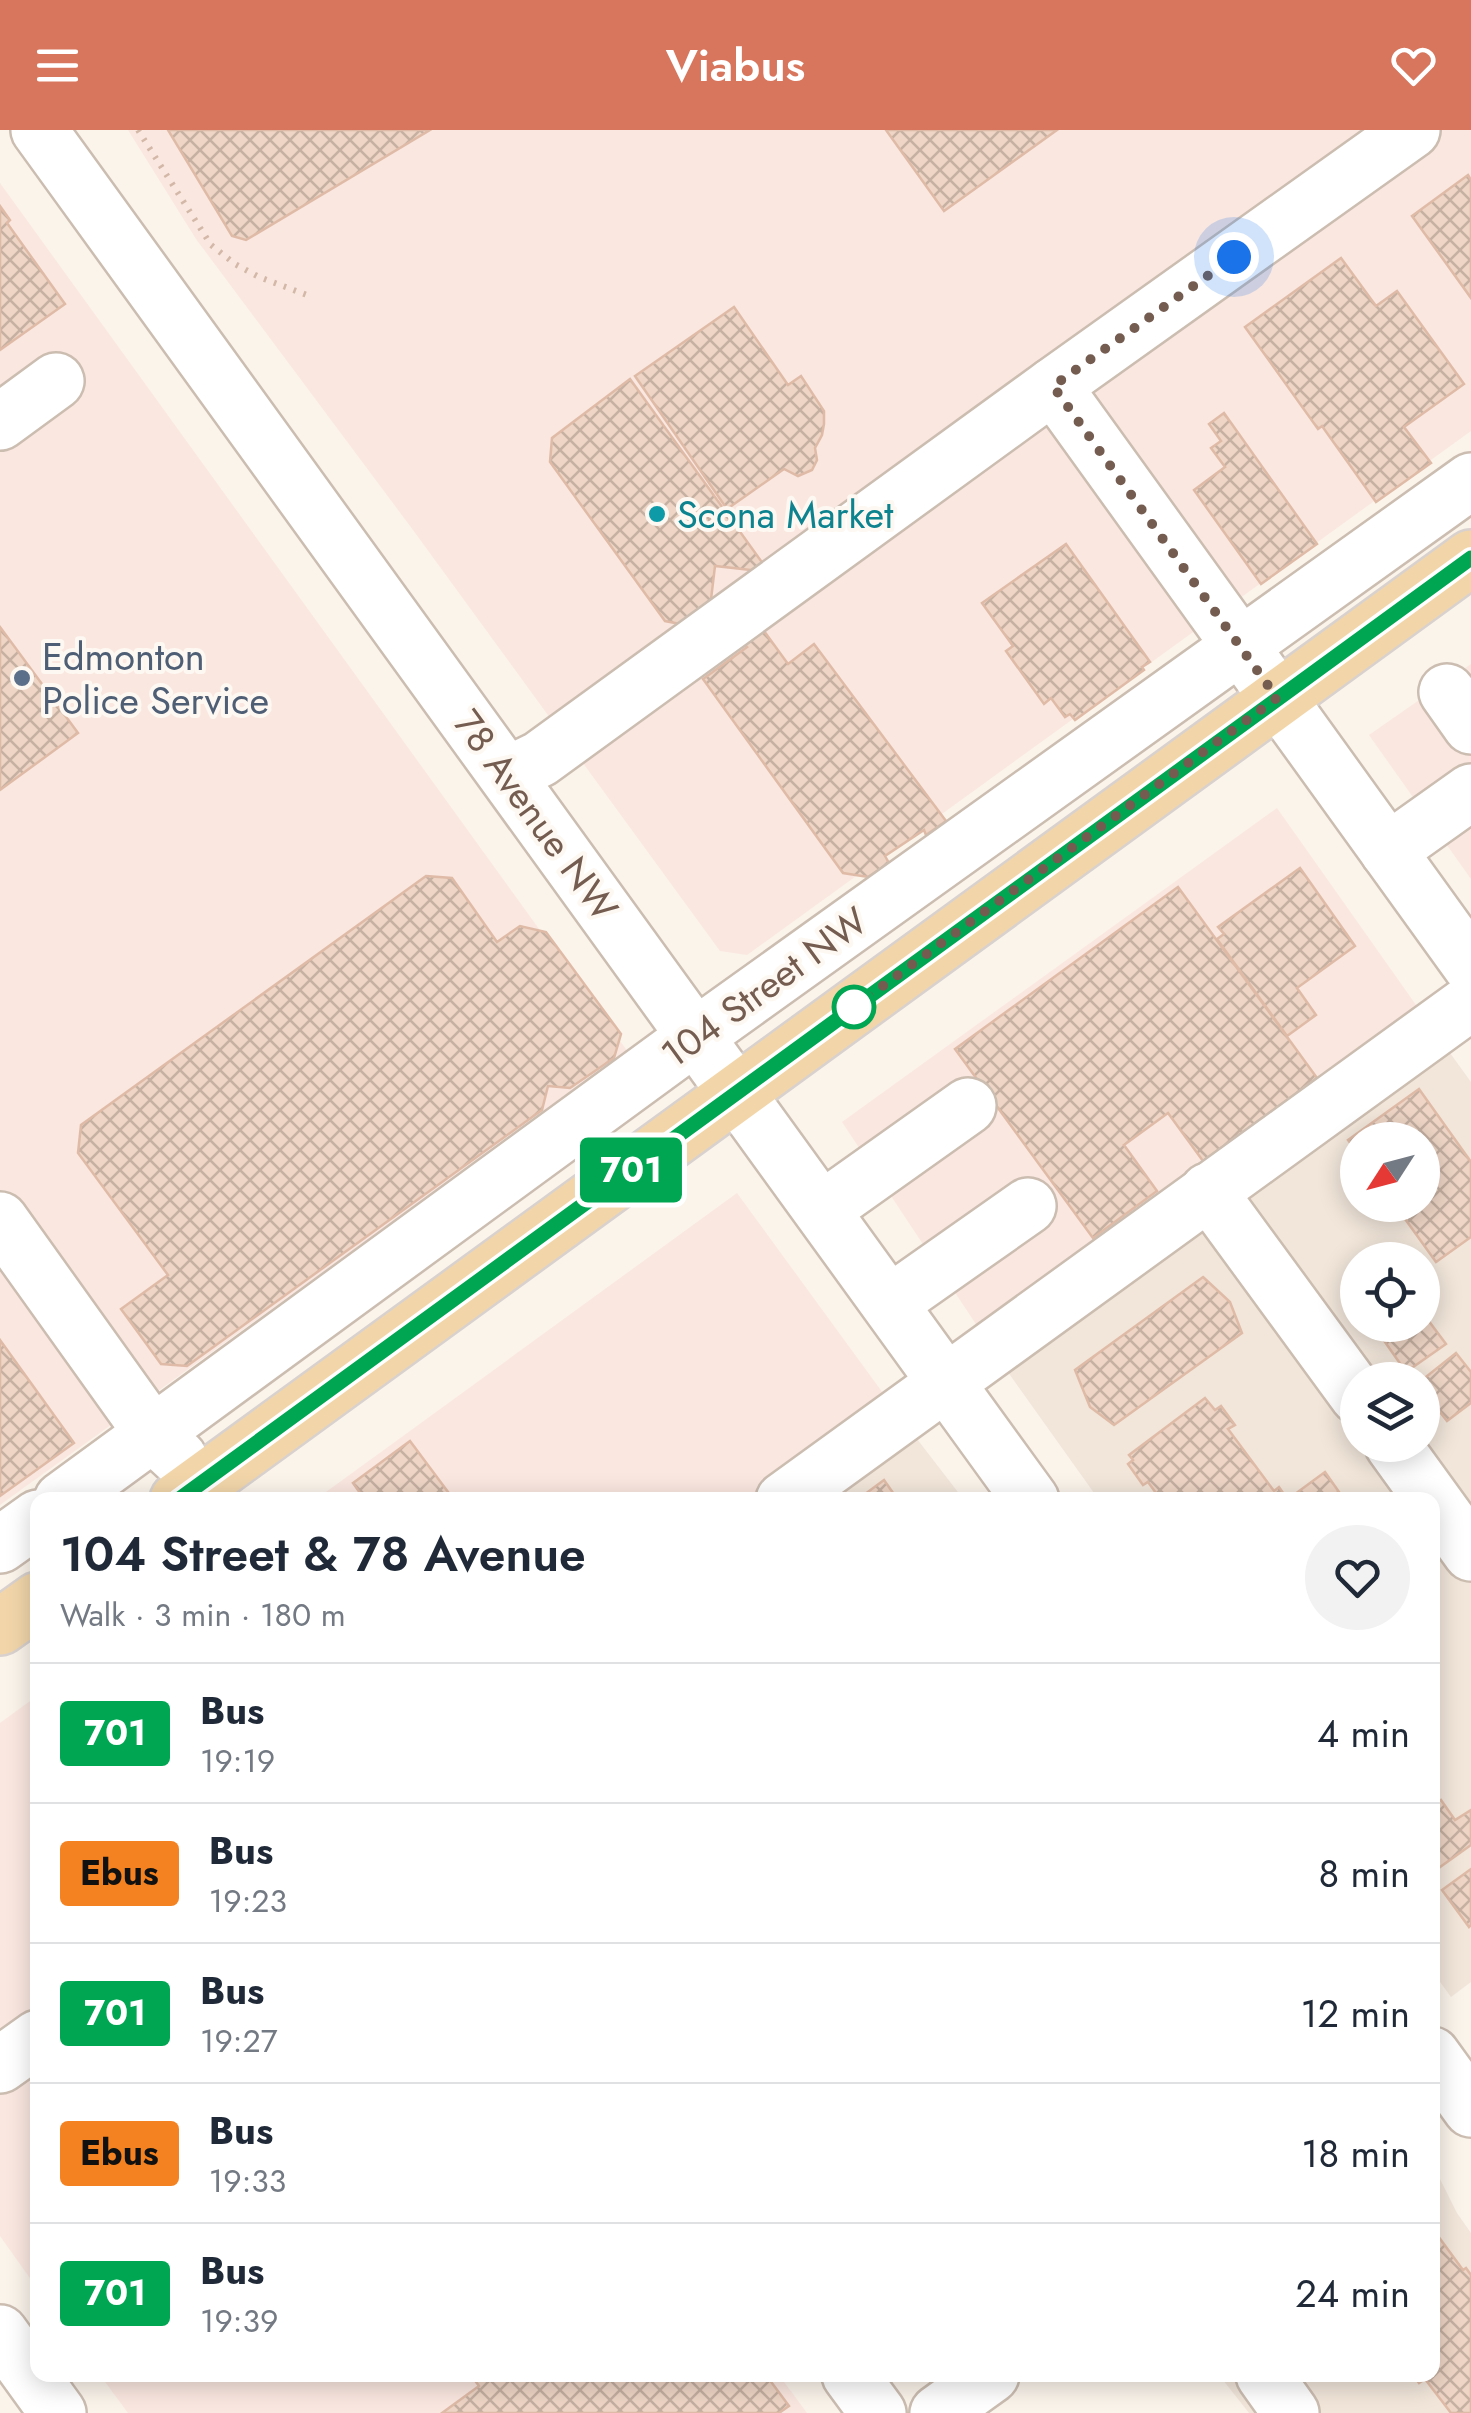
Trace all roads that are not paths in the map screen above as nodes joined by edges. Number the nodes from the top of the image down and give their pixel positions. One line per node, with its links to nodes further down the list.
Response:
1 (39, 130): 10 (street, 78 Avenue NW)
2 (1412, 130): 4 (street)
3 (56, 381): 5 (street)
4 (1053, 386): 8 (street); 10 (street)
5 (0, 422)
6 (1471, 481): 8 (street, 104 Street NW)
7 (1471, 558): 9 (main road, 104 Street NW)
8 (1241, 647): 9 (street); 15 (street, 104 Street NW)
9 (1277, 698): 12 (street); 16 (main road, 104 Street NW)
10 (507, 775): 15 (street, 78 Avenue NW)
11 (1471, 792): 12 (street)
12 (1388, 851): 13 (street)
13 (1471, 966)
14 (1471, 1002): 18 (street)
15 (696, 1036): 16 (street, 78 Avenue NW); 25 (street, 104 Street NW)
16 (738, 1092): 20 (street, 78 Avenue NW); 29 (main road, 104 Street NW)
17 (968, 1106): 20 (street)
18 (1208, 1191): 23 (street); 24 (street)
19 (1028, 1206): 22 (street)
20 (822, 1210): 22 (street, 78 Avenue NW)
21 (0, 1220): 25 (street)
22 (890, 1304): 24 (street, 78 Avenue NW)
23 (1340, 1371)
24 (946, 1382): 30 (street); 31 (street, 78 Avenue NW)
25 (153, 1434): 27 (street, 104 Street NW); 28 (street)
26 (1405, 1462): 32 (street)
27 (73, 1492)
28 (198, 1492)
29 (203, 1492)
30 (795, 1492)
31 (1026, 1492)
32 (1427, 1492)
33 (1440, 1510): 36 (street)
34 (30, 1524): 35 (street)
35 (0, 1545)
36 (1471, 1553)
37 (30, 1606): 38 (main road)
38 (0, 1627)
39 (30, 2044): 41 (street)
40 (1443, 2050): 42 (street)
41 (0, 2065)
42 (1471, 2109)
43 (0, 2333): 44 (street)
44 (30, 2374)
45 (36, 2382): 49 (street)
46 (855, 2382): 50 (street)
47 (981, 2382): 51 (street)
48 (1269, 2382): 52 (street)
49 (58, 2413)
50 (878, 2413)
51 (938, 2413)
52 (1291, 2413)

